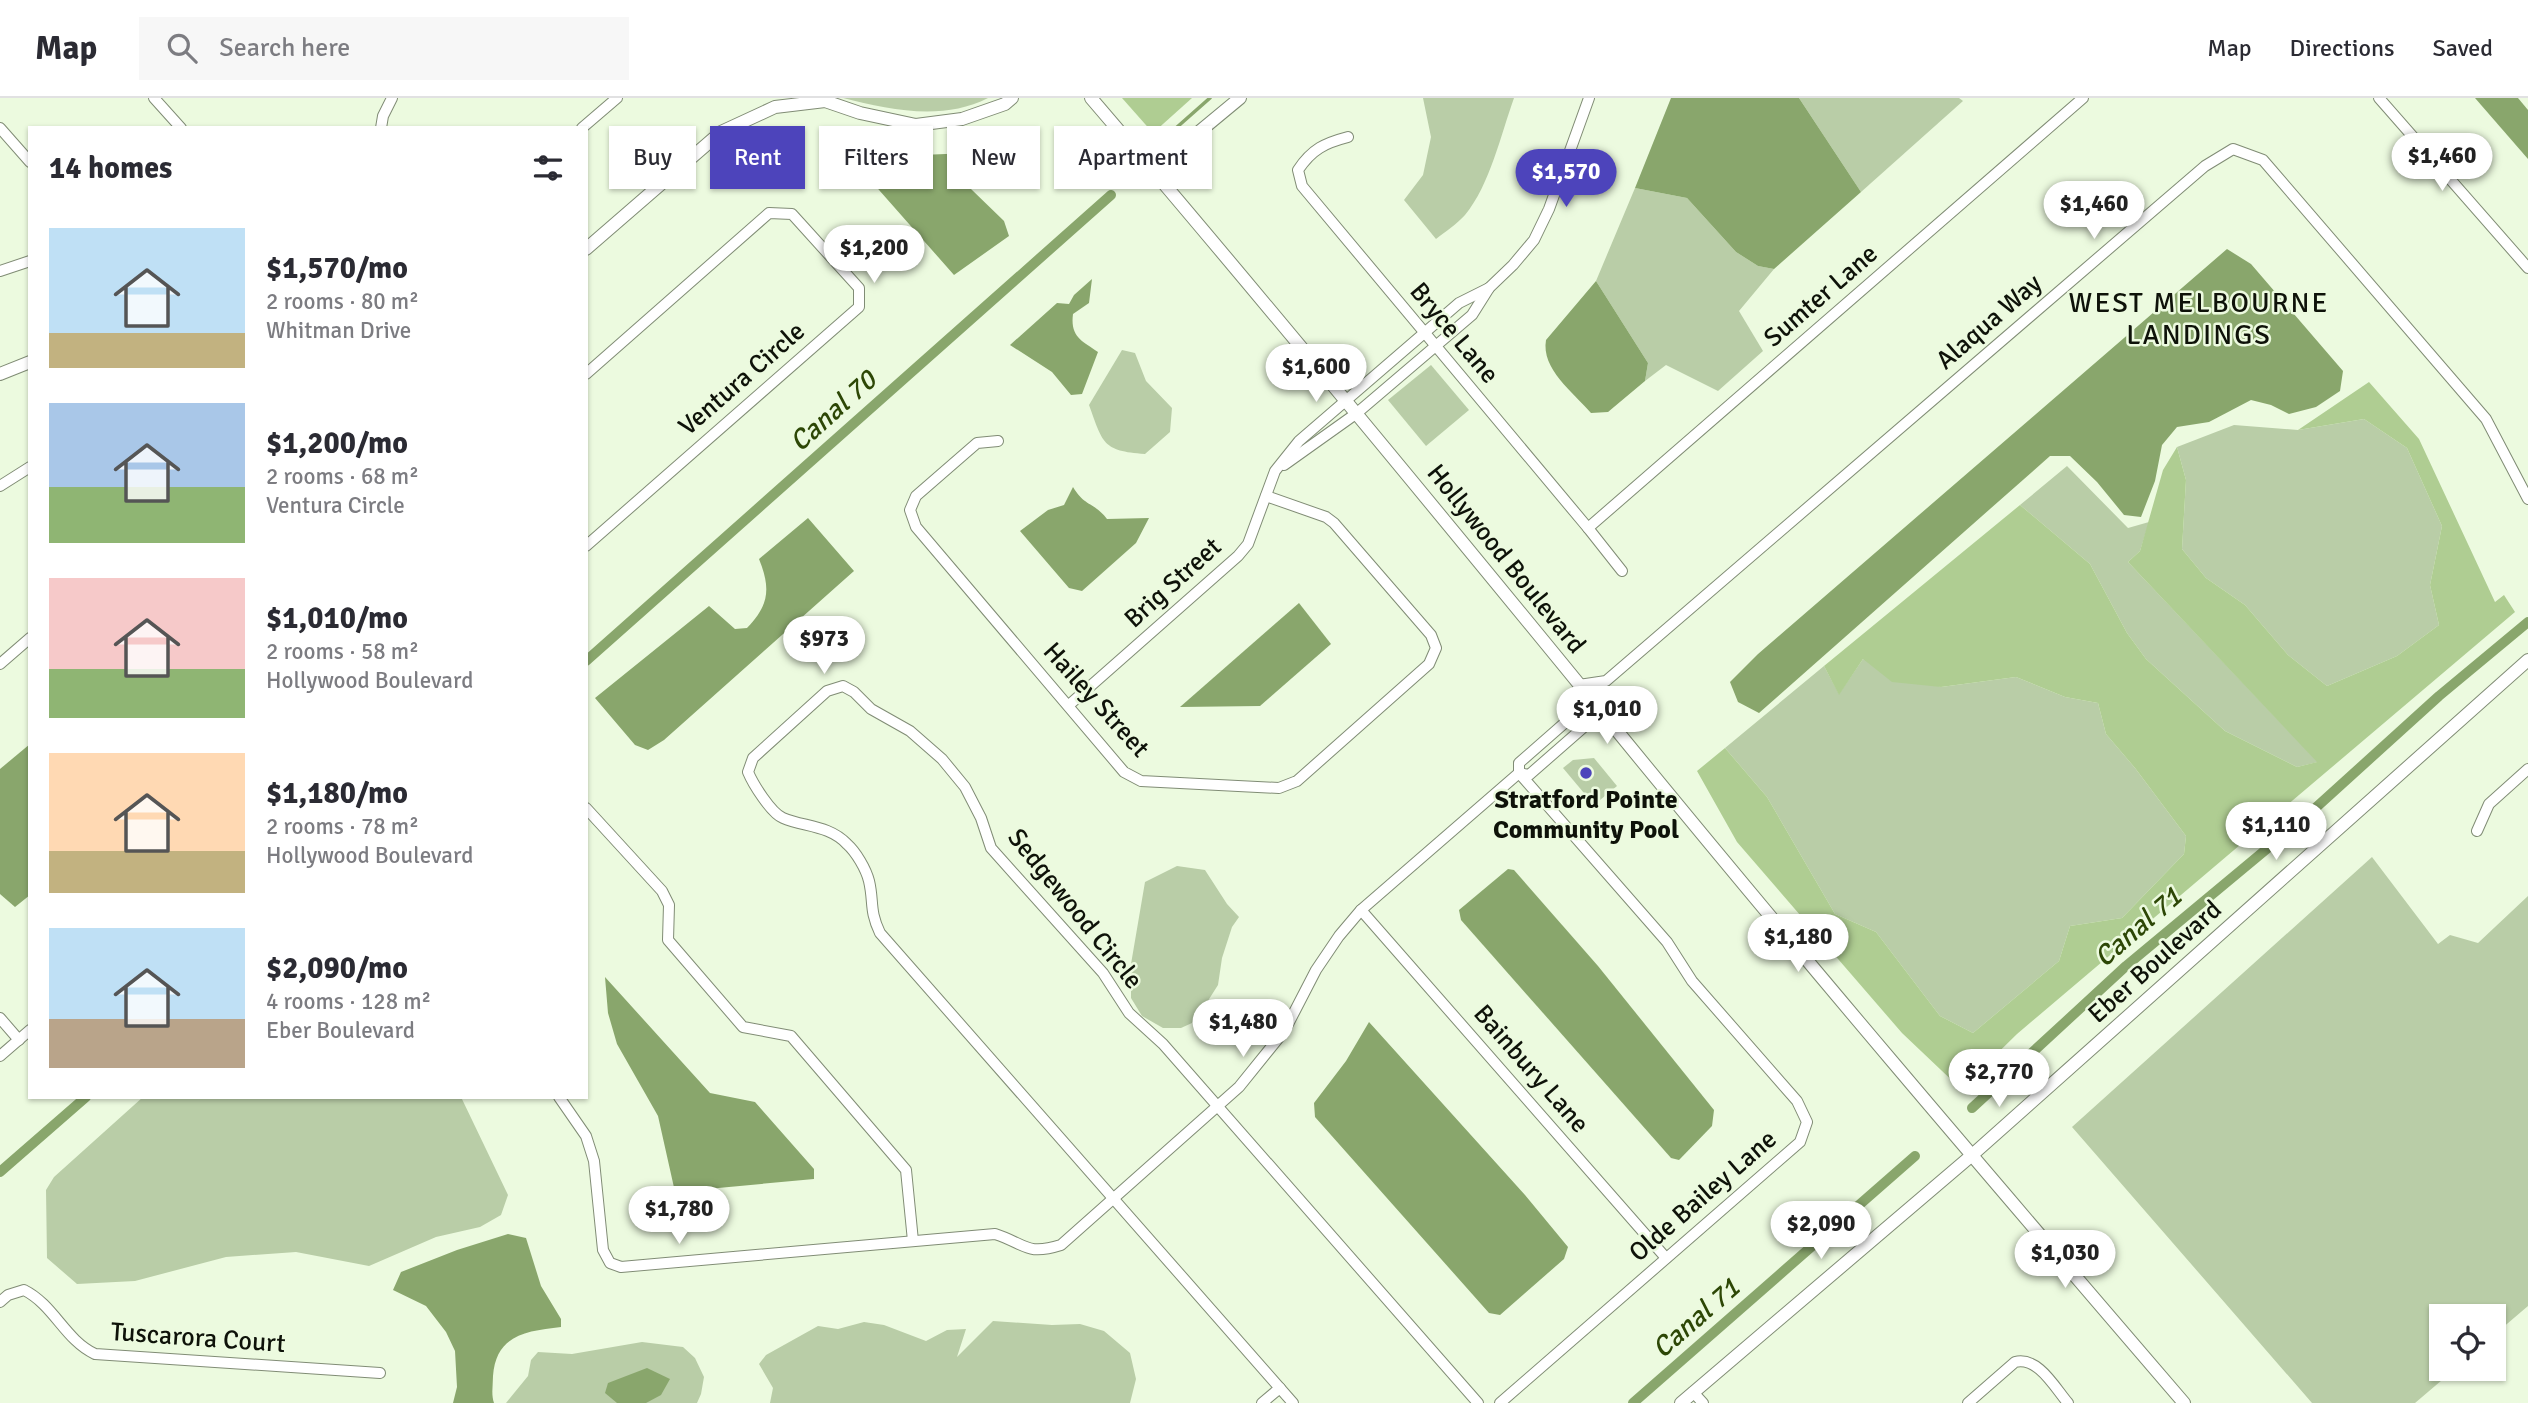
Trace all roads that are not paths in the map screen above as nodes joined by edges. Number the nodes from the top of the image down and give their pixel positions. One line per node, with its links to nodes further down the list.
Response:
1 (154, 98): 10 (street)
2 (392, 98): 11 (street)
3 (617, 98): 12 (street)
4 (1012, 98): 19 (street)
5 (1091, 98): 13 (street, Hollywood Boulevard)
6 (1240, 98): 14 (street)
7 (1589, 98): 23 (street)
8 (2083, 98): 37 (street, Sumter Lane)
9 (2379, 98): 21 (street)
10 (179, 126)
11 (381, 126)
12 (584, 126)
13 (1115, 126)
14 (1206, 126)
15 (0, 128): 17 (street)
16 (1348, 137): 24 (street, Bryce Lane)
17 (28, 160)
18 (1169, 189): 29 (street, Hollywood Boulevard)
19 (588, 247)
20 (28, 262): 22 (street)
21 (2528, 268)
22 (0, 271)
23 (1489, 288): 24 (street, Brig Street); 25 (street)
24 (1424, 332): 25 (street, Bryce Lane); 29 (street, Brig Street)
25 (1436, 347): 30 (street); 37 (street, Bryce Lane)
26 (28, 363): 28 (street)
27 (588, 372): 38 (street, Ventura Circle)
28 (0, 374)
29 (1346, 400): 30 (street, Hollywood Boulevard); 33 (street, Brig Street)
30 (1357, 413): 33 (street); 43 (street, Hollywood Boulevard)
31 (998, 441): 45 (street, Hailey Street)
32 (28, 468): 34 (street)
33 (1275, 471): 35 (street, Brig Street)
34 (0, 486)
35 (1266, 496): 45 (street, Brig Street); 45 (street, Hailey Street)
36 (2528, 499): 43 (street, Alaqua Way)
37 (1588, 528): 39 (street, Bryce Lane)
38 (588, 544)
39 (1622, 571)
40 (28, 640): 42 (street)
41 (2528, 660): 58 (street, Eber Boulevard)
42 (0, 664)
43 (1579, 685): 44 (street, Hollywood Boulevard)
44 (1592, 699): 46 (street, Hollywood Boulevard); 48 (street)
45 (1069, 705)
46 (1601, 712): 48 (street); 58 (street, Hollywood Boulevard)
47 (2528, 769): 50 (street)
48 (1519, 773): 51 (street); 61 (street, Olde Bailey Lane)
49 (588, 810): 60 (street)
50 (2477, 831)
51 (1361, 910): 57 (street); 61 (street, Bainbury Lane)
52 (0, 1018): 54 (street)
53 (28, 1032): 54 (street)
54 (19, 1040): 55 (street)
55 (0, 1056)
56 (560, 1099): 60 (street)
57 (1218, 1106): 59 (street); 59 (street, Sedgewood Circle); 68 (street, Sedgewood Circle)
58 (1971, 1156): 65 (street, Eber Boulevard); 74 (street, Hollywood Boulevard)
59 (1114, 1198): 60 (street); 64 (street, Sedgewood Circle)
60 (913, 1241)
61 (1667, 1258): 69 (street, Olde Bailey Lane)
62 (0, 1301): 63 (street, Tuscarora Court)
63 (380, 1373)
64 (1280, 1388): 66 (street); 67 (street, Sedgewood Circle)
65 (1693, 1392): 70 (street, Eber Boulevard); 71 (street)
66 (1262, 1403)
67 (1293, 1403)
68 (1478, 1403)
69 (1500, 1403)
70 (1681, 1403)
71 (1703, 1403)
72 (1968, 1403): 73 (street)
73 (2068, 1403)
74 (2183, 1403)

